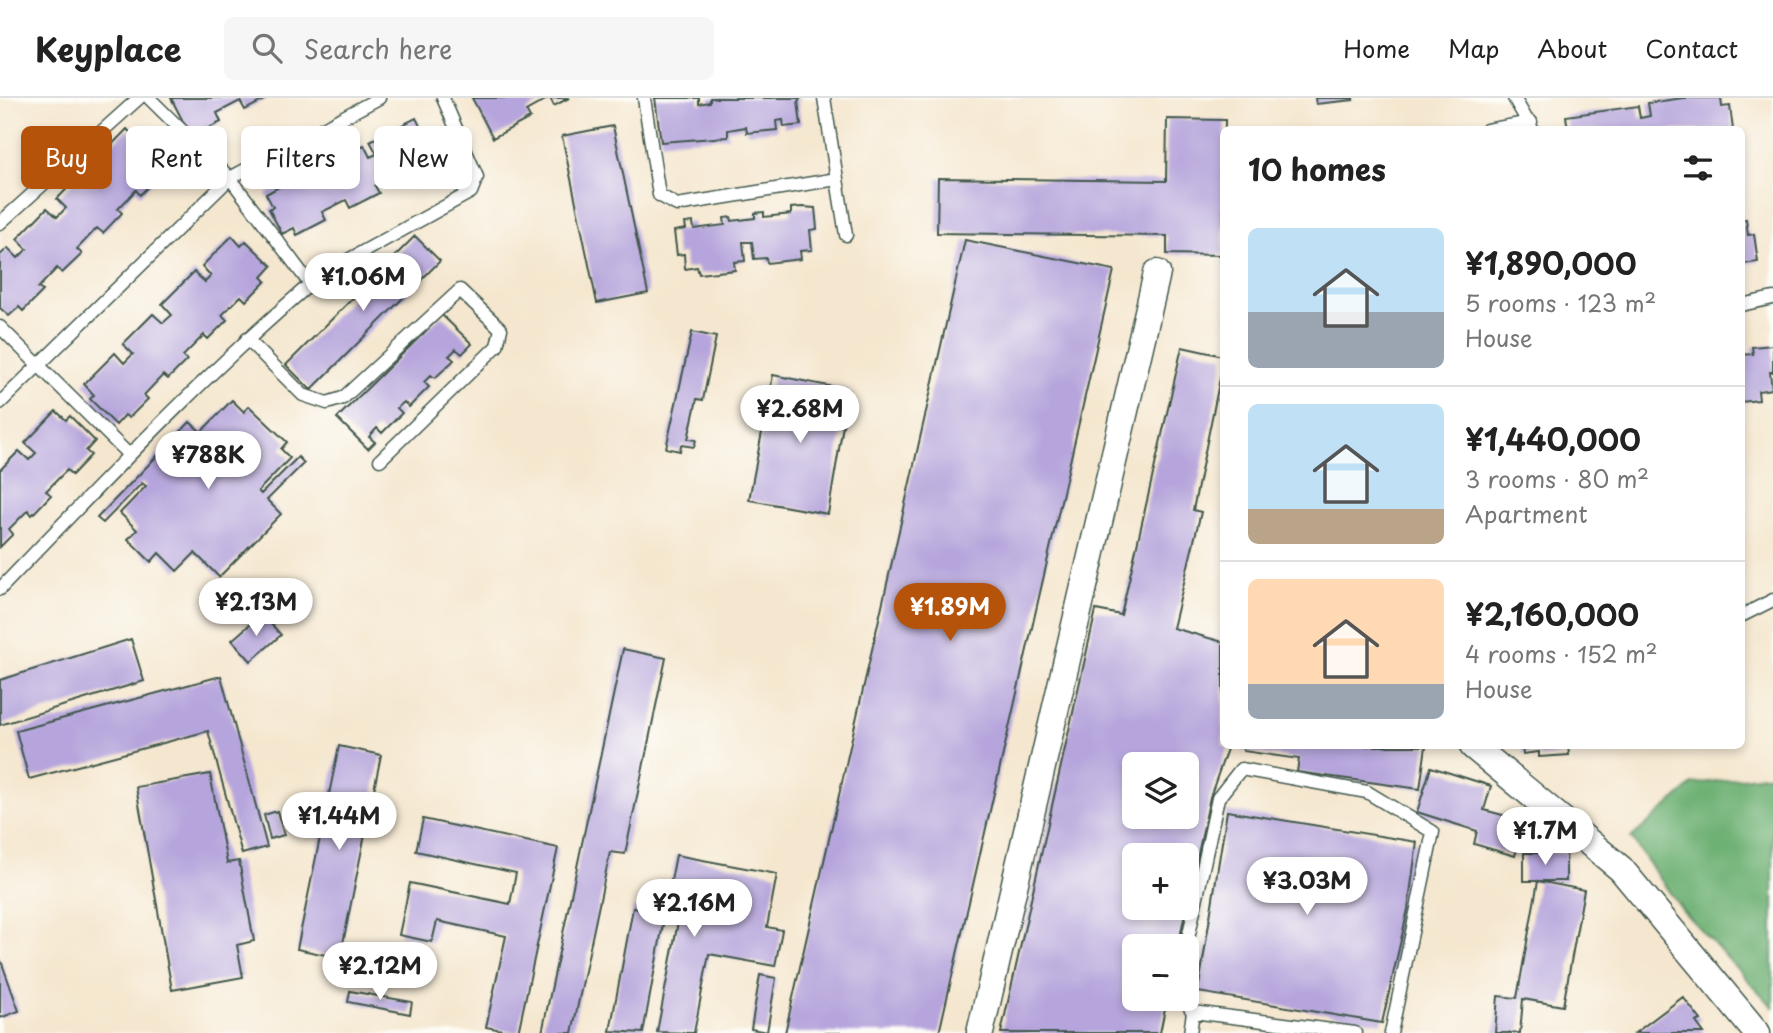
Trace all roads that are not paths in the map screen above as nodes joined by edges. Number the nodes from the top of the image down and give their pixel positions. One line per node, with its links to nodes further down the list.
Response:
1 (139, 98): 11 (lane)
2 (149, 98): 9 (lane)
3 (379, 98): 9 (lane)
4 (443, 98): 14 (lane)
5 (643, 98): 10 (lane)
6 (824, 98): 10 (lane)
7 (1514, 98): 8 (lane)
8 (1532, 126)
9 (230, 178): 14 (lane); 19 (lane)
10 (837, 179): 12 (lane)
11 (0, 223)
12 (846, 235)
13 (1157, 273): 29 (street)
14 (310, 284): 18 (lane)
15 (1773, 298): 16 (lane)
16 (1745, 304)
17 (0, 327): 19 (lane)
18 (247, 339): 21 (lane); 22 (lane)
19 (38, 365): 20 (lane); 21 (lane)
20 (0, 403)
21 (129, 455): 23 (lane)
22 (380, 460)
23 (0, 589)
24 (1773, 600): 25 (lane)
25 (1745, 615)
26 (1477, 749): 33 (street)
27 (1189, 934): 32 (lane)
28 (1194, 1012): 30 (lane); 31 (lane)
29 (980, 1033)
30 (1190, 1033)
31 (1354, 1033)
32 (1391, 1033)
33 (1756, 1033)

